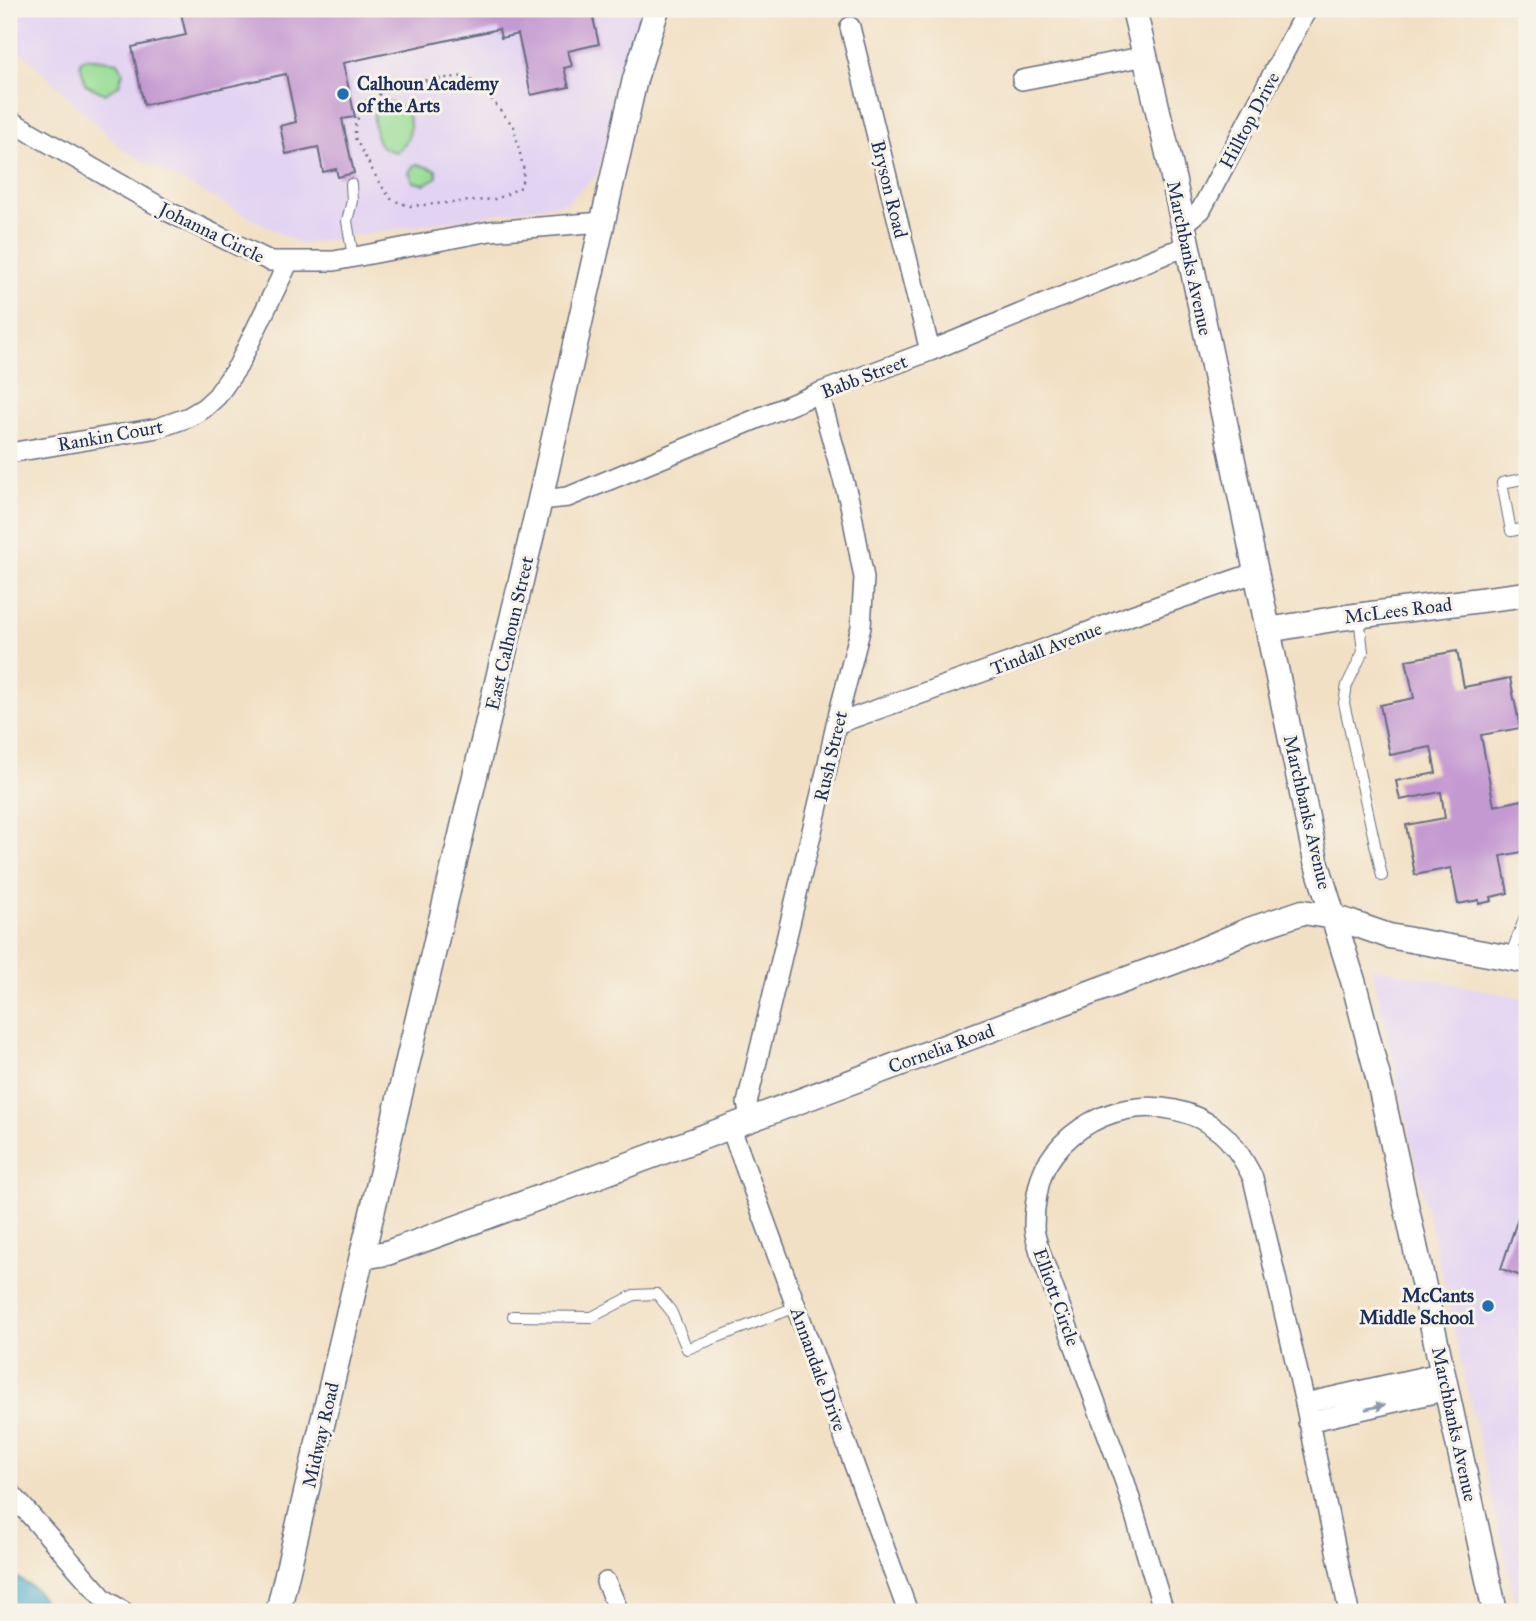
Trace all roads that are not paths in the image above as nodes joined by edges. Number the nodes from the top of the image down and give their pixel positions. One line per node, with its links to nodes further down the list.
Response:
1 (657, 9): 9 (street, East Calhoun Street)
2 (1134, 9): 5 (street, Marchbanks Avenue)
3 (1307, 9): 10 (street, Hilltop Drive)
4 (850, 27): 13 (street, Bryson Road)
5 (1146, 56): 6 (street); 10 (street, Marchbanks Avenue)
6 (1022, 80)
7 (9, 120): 12 (street, Johanna Circle)
8 (351, 184): 11 (lane)
9 (602, 222): 11 (street, Johanna Circle); 17 (street, East Calhoun Street)
10 (1185, 236): 13 (street, Babb Street); 19 (street, Marchbanks Avenue)
11 (353, 257): 12 (street, Johanna Circle)
12 (289, 261): 15 (street, Rankin Court)
13 (930, 351): 14 (street, Babb Street)
14 (819, 393): 17 (street, Babb Street); 23 (street, Rush Street)
15 (9, 453)
16 (1527, 478): 18 (lane)
17 (540, 500): 29 (street, East Calhoun Street)
18 (1527, 528)
19 (1257, 572): 22 (street, Marchbanks Avenue); 23 (street, Tindall Avenue)
20 (1527, 594): 21 (street, McLees Road)
21 (1359, 615): 22 (street, McLees Road); 24 (lane)
22 (1268, 629): 26 (street, Marchbanks Avenue)
23 (836, 724): 28 (street, Rush Street)
24 (1382, 876)
25 (1527, 911): 27 (lane)
26 (1334, 917): 27 (street, Cornelia Road); 28 (street, Cornelia Road); 32 (street, Marchbanks Avenue)
27 (1519, 960)
28 (740, 1122): 29 (street, Cornelia Road); 30 (street, Annandale Drive)
29 (362, 1257): 37 (street, Midway Road)
30 (796, 1307): 31 (lane); 39 (street, Annandale Drive)
31 (513, 1316)
32 (1446, 1381): 33 (street); 42 (street, Marchbanks Avenue)
33 (1306, 1413): 40 (street, Elliott Circle); 41 (street, Elliott Circle)
34 (9, 1491): 36 (street)
35 (606, 1582): 38 (street)
36 (124, 1612)
37 (278, 1612)
38 (618, 1612)
39 (908, 1612)
40 (1164, 1612)
41 (1349, 1612)
42 (1495, 1612)

